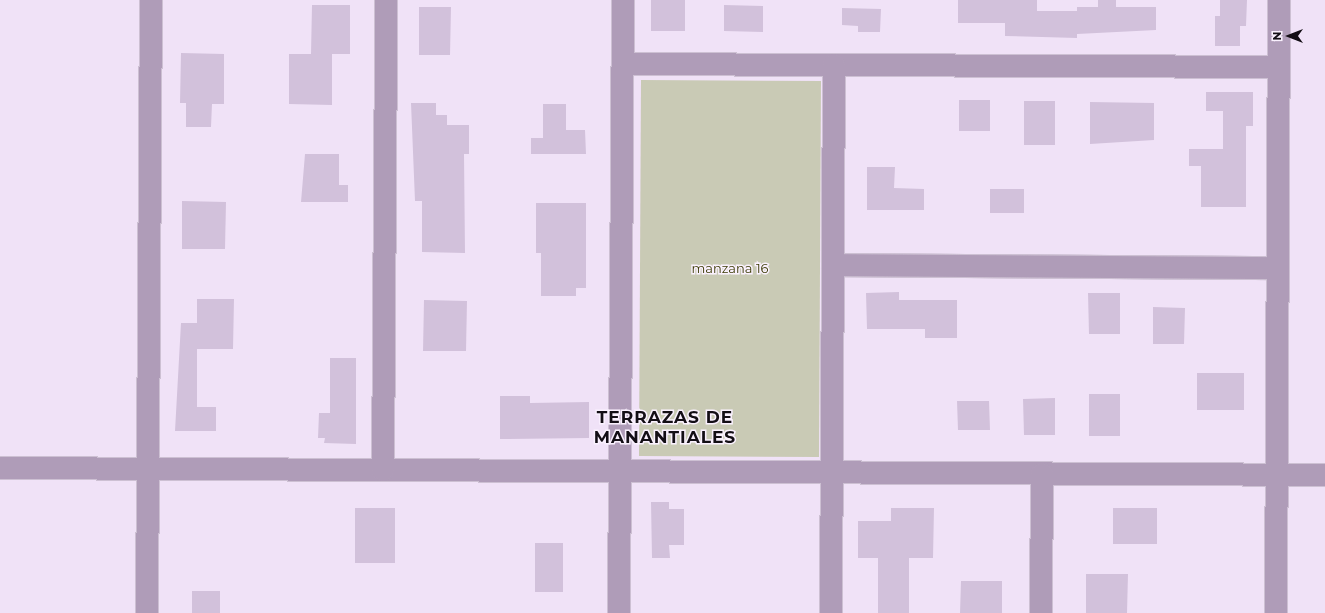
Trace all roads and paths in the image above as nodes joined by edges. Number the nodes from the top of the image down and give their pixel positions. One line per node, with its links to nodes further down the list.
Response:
1 (150, 0): 11 (street)
2 (386, 0): 12 (street)
3 (623, 0): 5 (street)
4 (1279, 0): 7 (street)
5 (623, 64): 6 (street); 13 (street)
6 (834, 65): 7 (street); 8 (street)
7 (1279, 66): 9 (street)
8 (833, 265): 9 (street); 14 (street)
9 (1278, 268): 16 (street)
10 (0, 468): 11 (street)
11 (148, 469): 12 (street); 18 (street)
12 (384, 470): 13 (street)
13 (620, 472): 14 (street); 19 (street)
14 (832, 473): 15 (street); 20 (street)
15 (1042, 474): 16 (street); 21 (street)
16 (1276, 475): 17 (street); 22 (street)
17 (1325, 475)
18 (147, 613)
19 (619, 613)
20 (831, 613)
21 (1041, 613)
22 (1276, 613)

